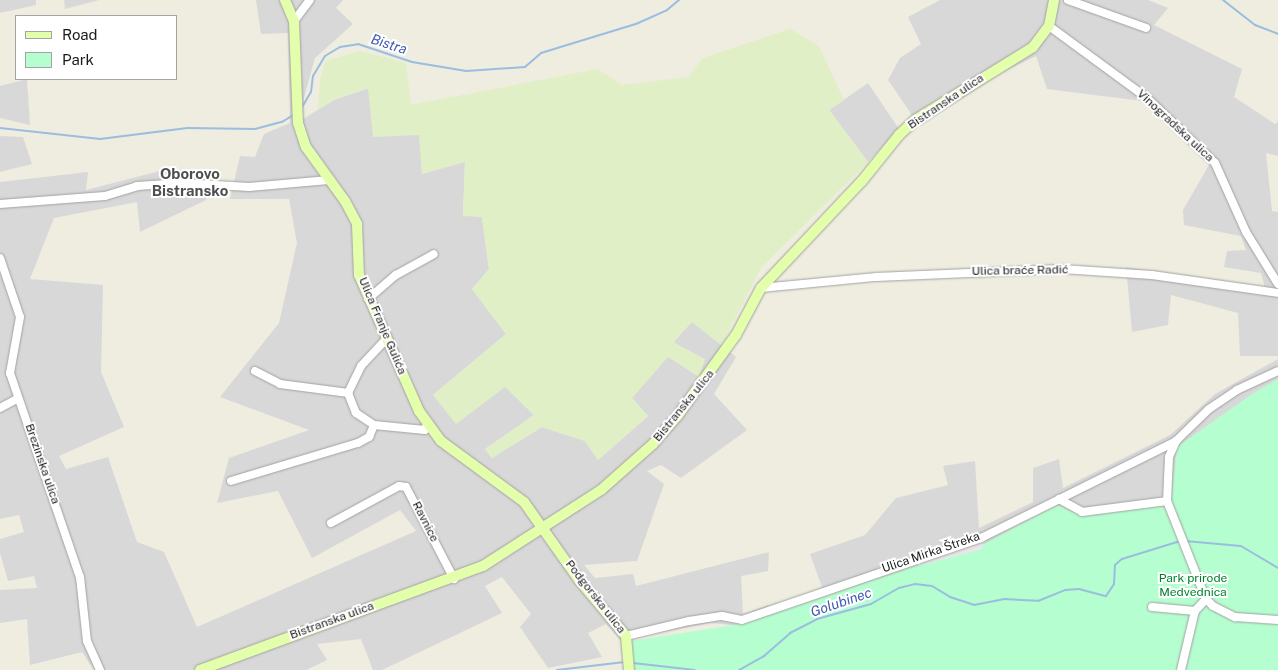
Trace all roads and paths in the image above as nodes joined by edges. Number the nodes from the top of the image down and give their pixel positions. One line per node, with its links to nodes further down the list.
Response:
1 (285, 0): 5 (main road, Ulica Franje Gulića)
2 (310, 0): 5 (street)
3 (1054, 0): 6 (main road, Bistranska ulica)
4 (1068, 0): 7 (street)
5 (294, 21): 8 (main road, Ulica Franje Gulića)
6 (1049, 26): 12 (street, Vinogradska ulica); 13 (main road, Bistranska ulica)
7 (1146, 28)
8 (329, 180): 9 (street); 15 (main road, Ulica Franje Gulića)
9 (0, 204)
10 (434, 254): 15 (street)
11 (0, 258): 20 (street, Brezinska ulica)
12 (1278, 284)
13 (762, 288): 14 (street, Ulica braće Radić); 29 (main road, Bistranska ulica)
14 (1278, 293)
15 (368, 299): 16 (main road, Ulica Franje Gulića)
16 (385, 340): 19 (street); 22 (main road, Ulica Franje Gulića)
17 (255, 371): 19 (street)
18 (1278, 371): 24 (street)
19 (348, 393): 23 (street)
20 (17, 399): 21 (street); 37 (street, Brezinska ulica)
21 (0, 408)
22 (427, 424): 23 (street); 29 (main road, Ulica Franje Gulića)
23 (374, 425): 25 (street)
24 (1176, 441): 26 (street, Ulica Mirka Štreka); 27 (street)
25 (231, 481)
26 (1059, 499): 27 (street); 35 (street, Ulica Mirka Štreka)
27 (1167, 501): 31 (street)
28 (331, 522): 30 (street, Ravnice)
29 (544, 529): 30 (main road, Bistranska ulica); 35 (main road, Podgorska ulica)
30 (454, 579): 38 (main road, Bistranska ulica)
31 (1206, 599): 33 (street); 34 (street)
32 (1152, 607): 33 (street)
33 (1195, 611): 39 (street)
34 (1278, 620)
35 (626, 636): 36 (main road, Podgorska ulica)
36 (629, 665)
37 (100, 670)
38 (200, 670)
39 (1181, 670)

